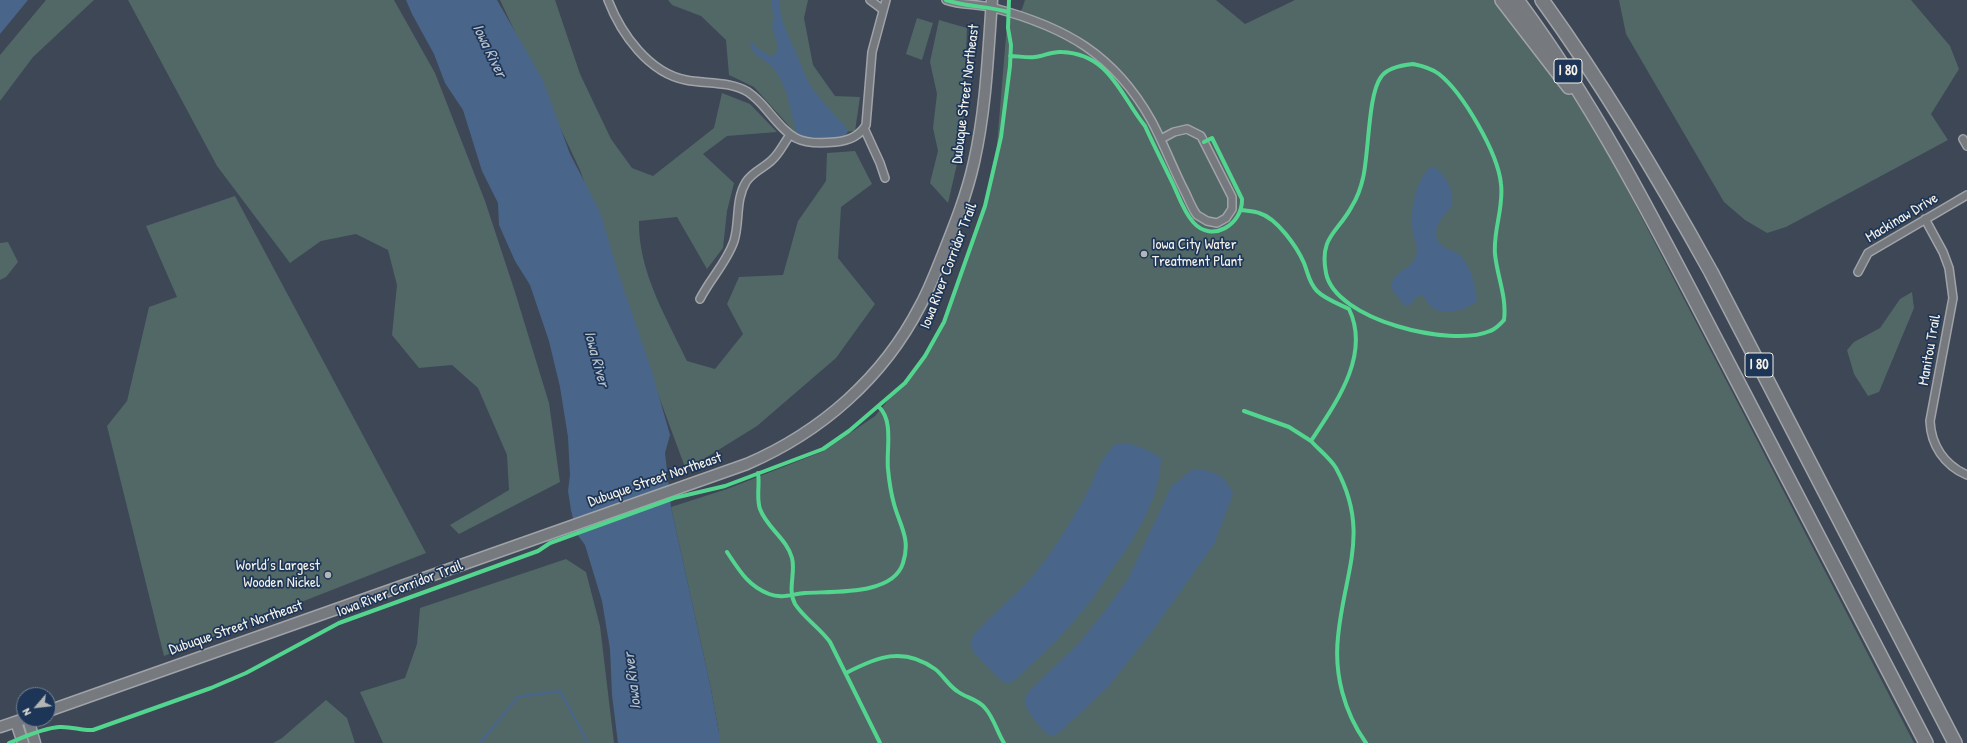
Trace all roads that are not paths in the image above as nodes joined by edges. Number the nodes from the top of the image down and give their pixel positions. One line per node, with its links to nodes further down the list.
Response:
1 (608, 0): 11 (street)
2 (870, 0): 9 (street)
3 (886, 0): 9 (street)
4 (946, 0): 8 (street)
5 (1502, 0): 15 (highway)
6 (1517, 0): 15 (highway, I 80)
7 (1542, 0): 30 (highway, I 80)
8 (992, 3): 13 (street); 22 (main road, Dubuque Street Northeast)
9 (882, 9): 10 (street)
10 (864, 128): 11 (street); 16 (street)
11 (790, 135): 20 (street)
12 (1963, 139): 14 (street)
13 (1161, 140): 13 (street)
14 (1967, 146)
15 (1612, 148): 29 (highway, I 80)
16 (885, 178)
17 (1967, 195): 18 (street, Mackinaw Drive)
18 (1925, 219): 19 (street, Mackinaw Drive); 21 (street, Manitou Trail)
19 (1858, 272)
20 (700, 299)
21 (1967, 475)
22 (56, 708)
23 (16, 722): 26 (main road)
24 (21, 727): 27 (main road)
25 (31, 727): 28 (main road)
26 (0, 728)
27 (24, 743)
28 (36, 743)
29 (1926, 743)
30 (1954, 743)

